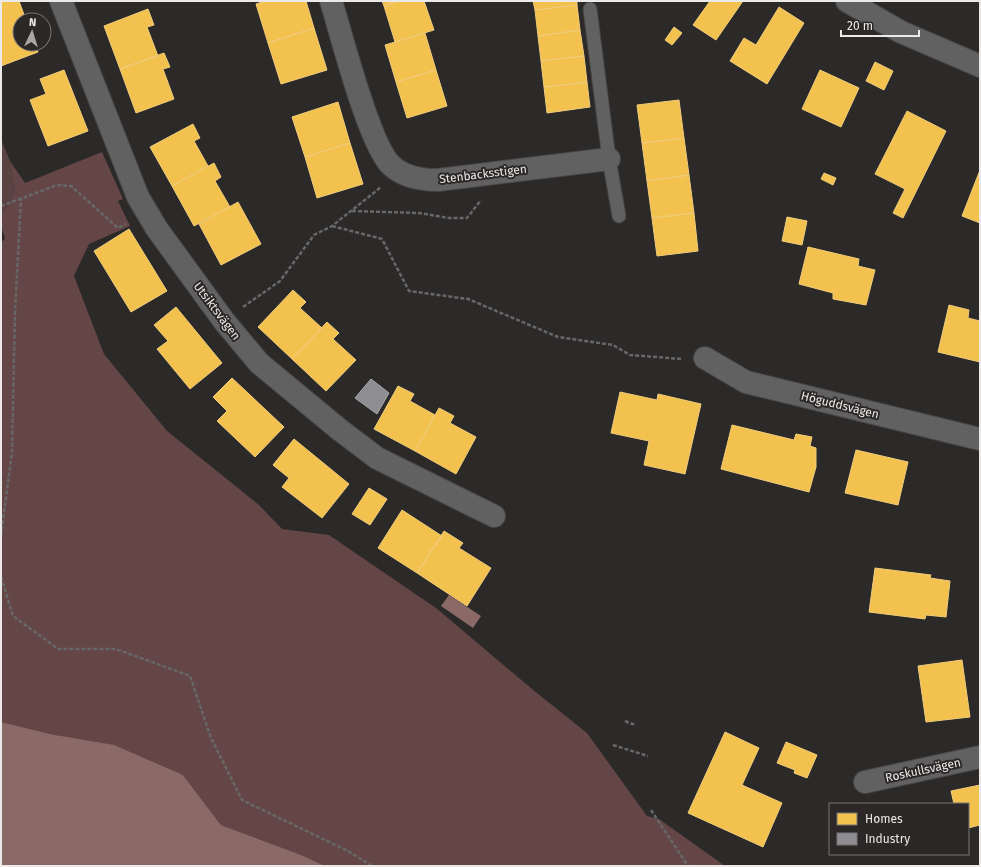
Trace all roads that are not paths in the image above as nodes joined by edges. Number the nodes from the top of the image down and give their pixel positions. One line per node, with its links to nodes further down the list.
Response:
1 (61, 1): 10 (street, Utsiktsvägen)
2 (331, 1): 6 (street, Stenbacksstigen)
3 (847, 1): 5 (street)
4 (590, 8): 6 (lane)
5 (980, 66)
6 (609, 159): 7 (lane)
7 (619, 216)
8 (705, 358): 9 (street, Höguddsvägen)
9 (980, 439)
10 (494, 516)
11 (980, 757): 12 (street, Roskullsvägen)
12 (865, 782)

